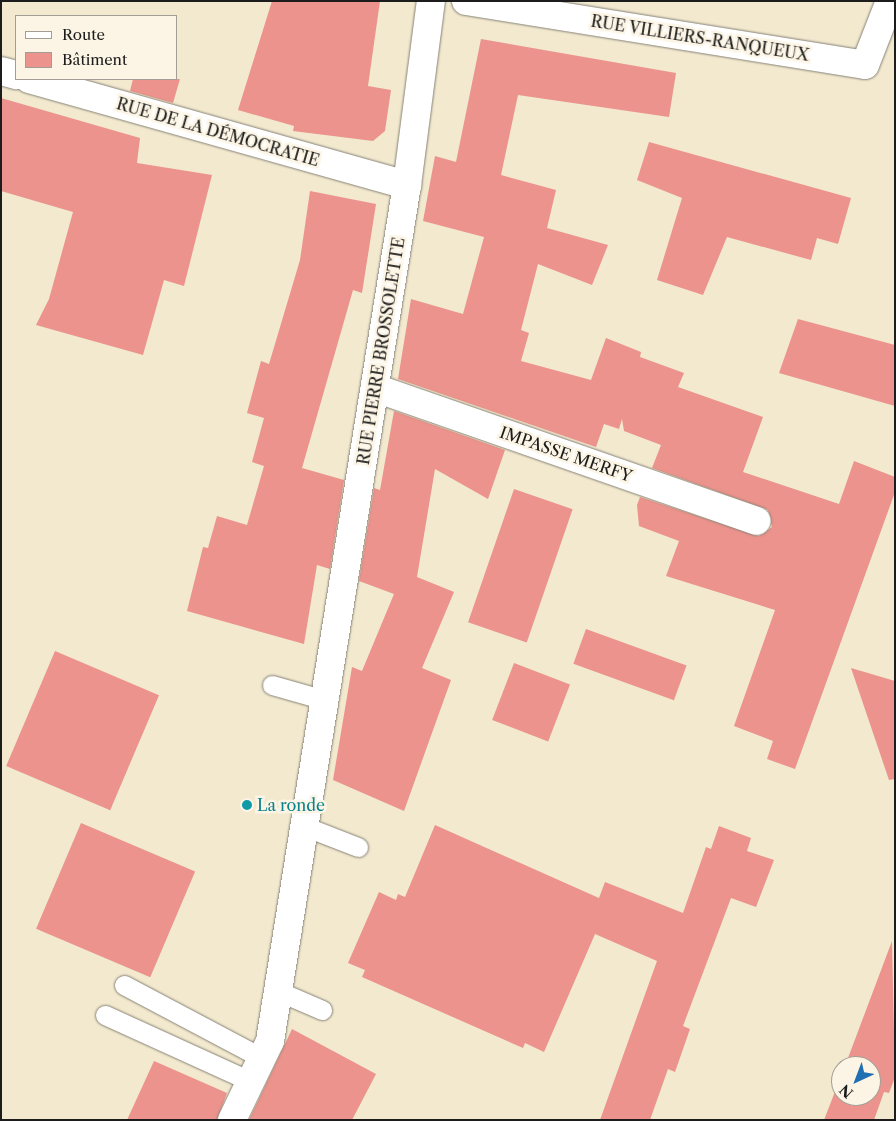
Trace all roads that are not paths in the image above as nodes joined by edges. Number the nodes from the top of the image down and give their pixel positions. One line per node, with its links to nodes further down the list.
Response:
1 (431, 1): 7 (street, RUE PIERRE BROSSOLETTE)
2 (466, 1): 3 (street, RUE VILLIERS-RANQUEUX)
3 (890, 1)
4 (1, 71): 5 (street)
5 (15, 75)
6 (33, 80): 7 (street, RUE DE LA DÉMOCRATIE)
7 (407, 185): 8 (street, RUE PIERRE BROSSOLETTE)
8 (374, 388): 9 (street, IMPASSE MERFY); 11 (street, RUE PIERRE BROSSOLETTE)
9 (757, 520)
10 (272, 685): 11 (lane)
11 (325, 700): 12 (street, RUE PIERRE BROSSOLETTE)
12 (304, 826): 13 (lane); 15 (street, RUE PIERRE BROSSOLETTE)
13 (358, 847)
14 (124, 985): 18 (lane)
15 (278, 991): 16 (lane); 18 (street, RUE PIERRE BROSSOLETTE)
16 (322, 1010)
17 (106, 1015): 18 (lane)
18 (256, 1070): 19 (street, RUE PIERRE BROSSOLETTE)
19 (232, 1120)

